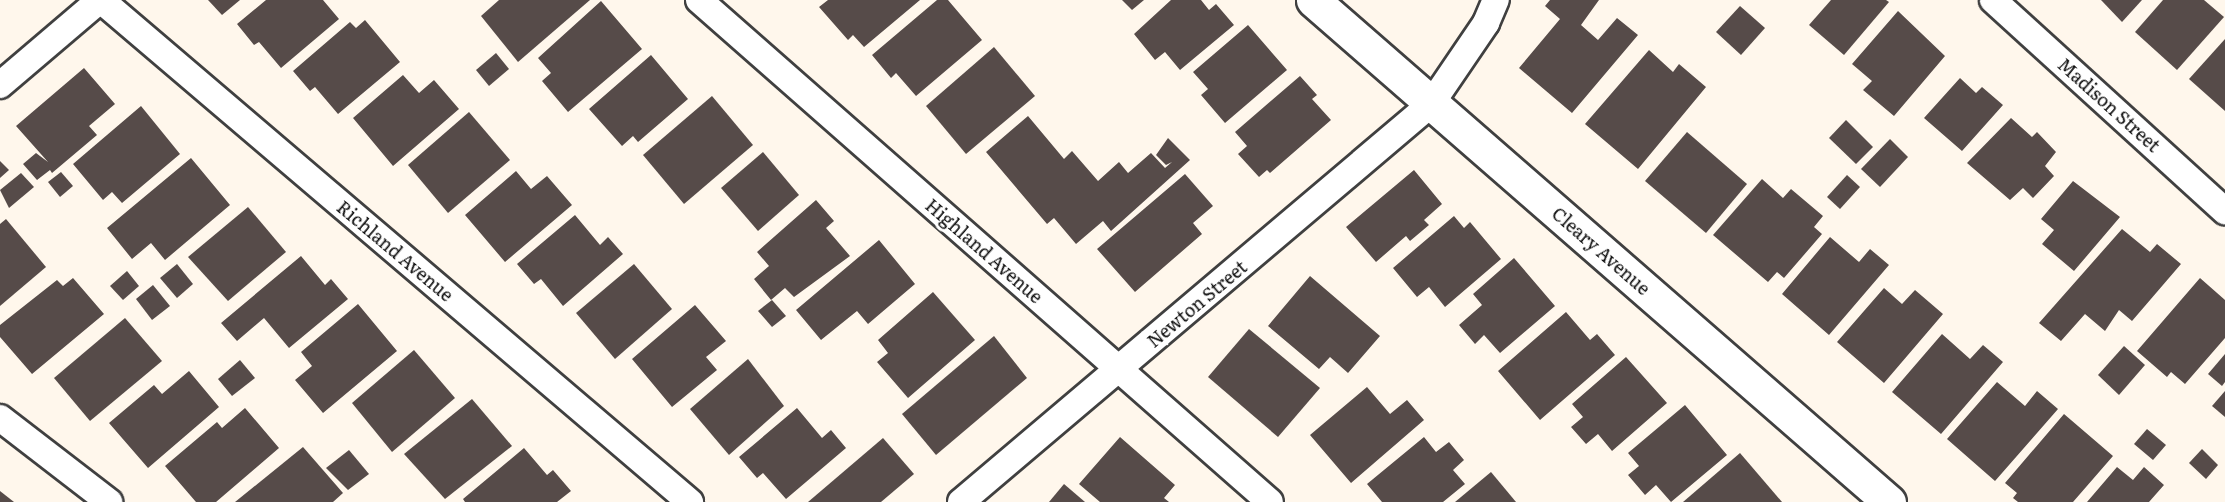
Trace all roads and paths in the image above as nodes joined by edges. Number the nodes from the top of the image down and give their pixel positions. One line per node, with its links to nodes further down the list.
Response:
1 (101, 0): 6 (street); 12 (street, Richland Avenue)
2 (699, 0): 9 (street, Highland Avenue)
3 (1313, 0): 7 (street, Cleary Avenue)
4 (1496, 0): 7 (street, Newton Street)
5 (1993, 0): 8 (street, Madison Street)
6 (0, 85)
7 (1431, 104): 9 (street, Newton Street); 15 (street, Cleary Avenue)
8 (2225, 210)
9 (1120, 369): 13 (street, Newton Street); 14 (street, Highland Avenue)
10 (0, 418): 11 (street)
11 (109, 502)
12 (690, 502)
13 (961, 502)
14 (1270, 502)
15 (1889, 502)

